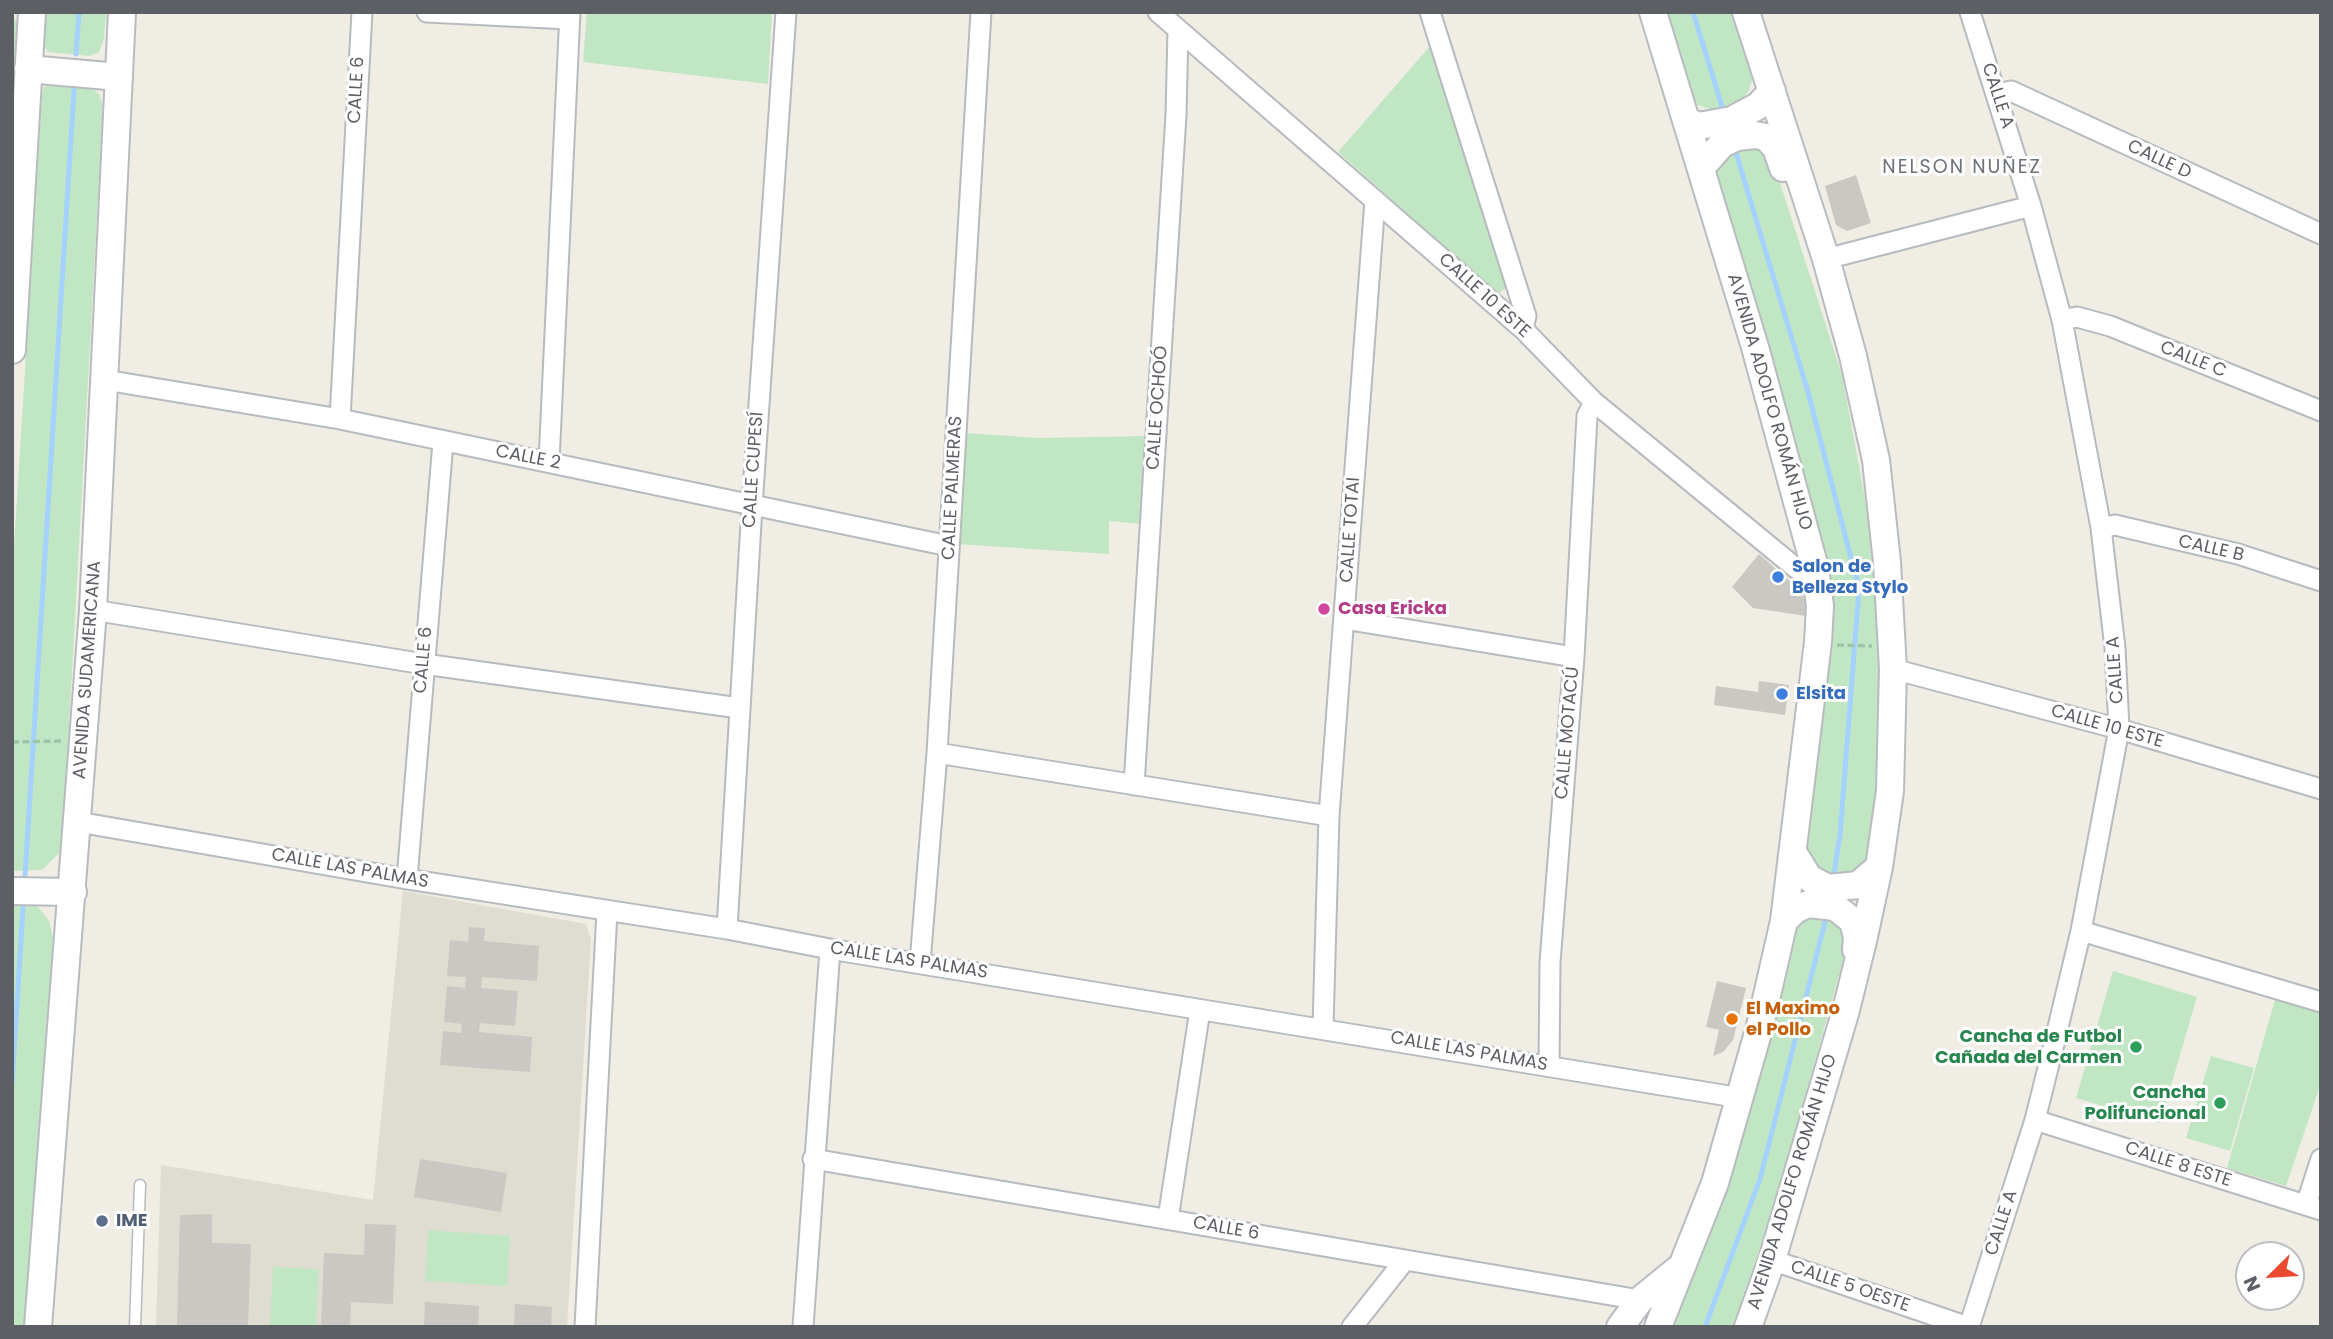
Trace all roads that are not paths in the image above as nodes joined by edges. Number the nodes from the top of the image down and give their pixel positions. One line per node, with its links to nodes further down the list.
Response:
1 (32, 12): 14 (main road)
2 (122, 12): 15 (main road, AVENIDA SUDAMERICANA)
3 (362, 12): 31 (street, CALLE 6)
4 (427, 12): 12 (street)
5 (786, 12): 34 (street, CALLE CUPESÍ)
6 (981, 12): 36 (street, CALLE PALMERAS)
7 (1158, 12): 13 (street, CALLE 10 ESTE)
8 (1430, 12): 25 (street)
9 (1653, 12): 18 (main road, AVENIDA ADOLFO ROMÁN HIJO)
10 (1746, 12): 17 (main road, AVENIDA ADOLFO ROMÁN HIJO)
11 (1970, 12): 16 (street, CALLE A)
12 (570, 16): 33 (street)
13 (1178, 31): 20 (street, CALLE 10 ESTE); 47 (street, CALLE OCHOÓ)
14 (28, 69): 15 (main road); 26 (main road)
15 (119, 77): 28 (main road, AVENIDA SUDAMERICANA)
16 (1997, 94): 21 (street, CALLE A); 22 (street, CALLE D)
17 (1765, 98): 18 (main road); 23 (main road, AVENIDA ADOLFO ROMÁN HIJO)
18 (1693, 123): 19 (main road, AVENIDA ADOLFO ROMÁN HIJO)
19 (1705, 162): 27 (main road); 37 (main road, AVENIDA ADOLFO ROMÁN HIJO)
20 (1375, 200): 25 (street, CALLE 10 ESTE); 40 (street, CALLE TOTAI)
21 (2031, 206): 23 (street); 24 (street, CALLE A)
22 (2321, 234)
23 (1826, 259): 27 (main road, AVENIDA ADOLFO ROMÁN HIJO)
24 (2062, 320): 30 (street, CALLE C); 35 (street, CALLE A)
25 (1522, 329): 29 (street, CALLE 10 ESTE)
26 (12, 350)
27 (1853, 356): 43 (main road, AVENIDA ADOLFO ROMÁN HIJO)
28 (105, 380): 31 (street, CALLE 2); 39 (main road, AVENIDA SUDAMERICANA)
29 (1594, 402): 37 (street, CALLE 10 ESTE); 41 (street, CALLE MOTACÚ)
30 (2321, 411)
31 (340, 419): 32 (street, CALLE 2)
32 (443, 442): 33 (street, CALLE 2); 42 (street, CALLE 6)
33 (549, 462): 34 (street, CALLE 2)
34 (752, 506): 36 (street, CALLE 2); 44 (street, CALLE CUPESÍ)
35 (2101, 528): 38 (street, CALLE B); 45 (street, CALLE A)
36 (949, 546): 46 (street, CALLE PALMERAS)
37 (1815, 568): 51 (main road, AVENIDA ADOLFO ROMÁN HIJO)
38 (2321, 581)
39 (93, 610): 42 (street); 50 (main road, AVENIDA SUDAMERICANA)
40 (1344, 619): 41 (street); 49 (street, CALLE TOTAI)
41 (1574, 657): 66 (street, CALLE MOTACÚ)
42 (424, 664): 44 (street); 53 (street, CALLE 6)
43 (1893, 669): 45 (street, CALLE 10 ESTE); 52 (main road, AVENIDA ADOLFO ROMÁN HIJO)
44 (739, 708): 58 (street, CALLE CUPESÍ)
45 (2119, 729): 48 (street, CALLE 10 ESTE); 59 (street, CALLE A)
46 (937, 753): 47 (street); 61 (street, CALLE PALMERAS)
47 (1134, 785): 49 (street)
48 (2321, 789)
49 (1329, 816): 65 (street, CALLE TOTAI)
50 (78, 822): 53 (street, CALLE LAS PALMAS); 55 (main road, AVENIDA SUDAMERICANA)
51 (1796, 858): 52 (main road); 57 (main road, AVENIDA ADOLFO ROMÁN HIJO)
52 (1873, 873): 64 (main road, AVENIDA ADOLFO ROMÁN HIJO)
53 (407, 879): 56 (street, CALLE LAS PALMAS)
54 (12, 891): 55 (main road)
55 (73, 892): 78 (main road, AVENIDA SUDAMERICANA)
56 (607, 911): 58 (street, CALLE LAS PALMAS); 80 (street)
57 (1786, 918): 64 (main road); 67 (main road, AVENIDA ADOLFO ROMÁN HIJO)
58 (727, 929): 60 (street, CALLE LAS PALMAS)
59 (2081, 930): 62 (street); 68 (street, CALLE A)
60 (830, 949): 61 (street, CALLE LAS PALMAS); 69 (street)
61 (920, 962): 63 (street, CALLE LAS PALMAS)
62 (2321, 1002)
63 (1200, 1010): 65 (street, CALLE LAS PALMAS); 73 (street)
64 (1846, 1010): 75 (main road, AVENIDA ADOLFO ROMÁN HIJO)
65 (1322, 1027): 66 (street, CALLE LAS PALMAS)
66 (1549, 1066): 67 (street, CALLE LAS PALMAS)
67 (1741, 1098): 76 (main road, AVENIDA ADOLFO ROMÁN HIJO)
68 (2035, 1120): 72 (street, CALLE 8 ESTE); 86 (street, CALLE A)
69 (813, 1158): 73 (street, CALLE 6); 81 (street)
70 (2321, 1159): 72 (street)
71 (140, 1185): 79 (lane)
72 (2313, 1208)
73 (1168, 1219): 74 (street, CALLE 6)
74 (1405, 1260): 77 (street, CALLE 6); 82 (street)
75 (1772, 1260): 85 (main road, AVENIDA ADOLFO ROMÁN HIJO); 86 (street, CALLE 5 OESTE)
76 (1679, 1268): 77 (main road); 84 (main road, AVENIDA ADOLFO ROMÁN HIJO)
77 (1640, 1300): 83 (main road)
78 (38, 1327)
79 (135, 1327)
80 (585, 1327)
81 (803, 1327)
82 (1352, 1327)
83 (1619, 1327)
84 (1658, 1327)
85 (1748, 1327)
86 (1968, 1327)

